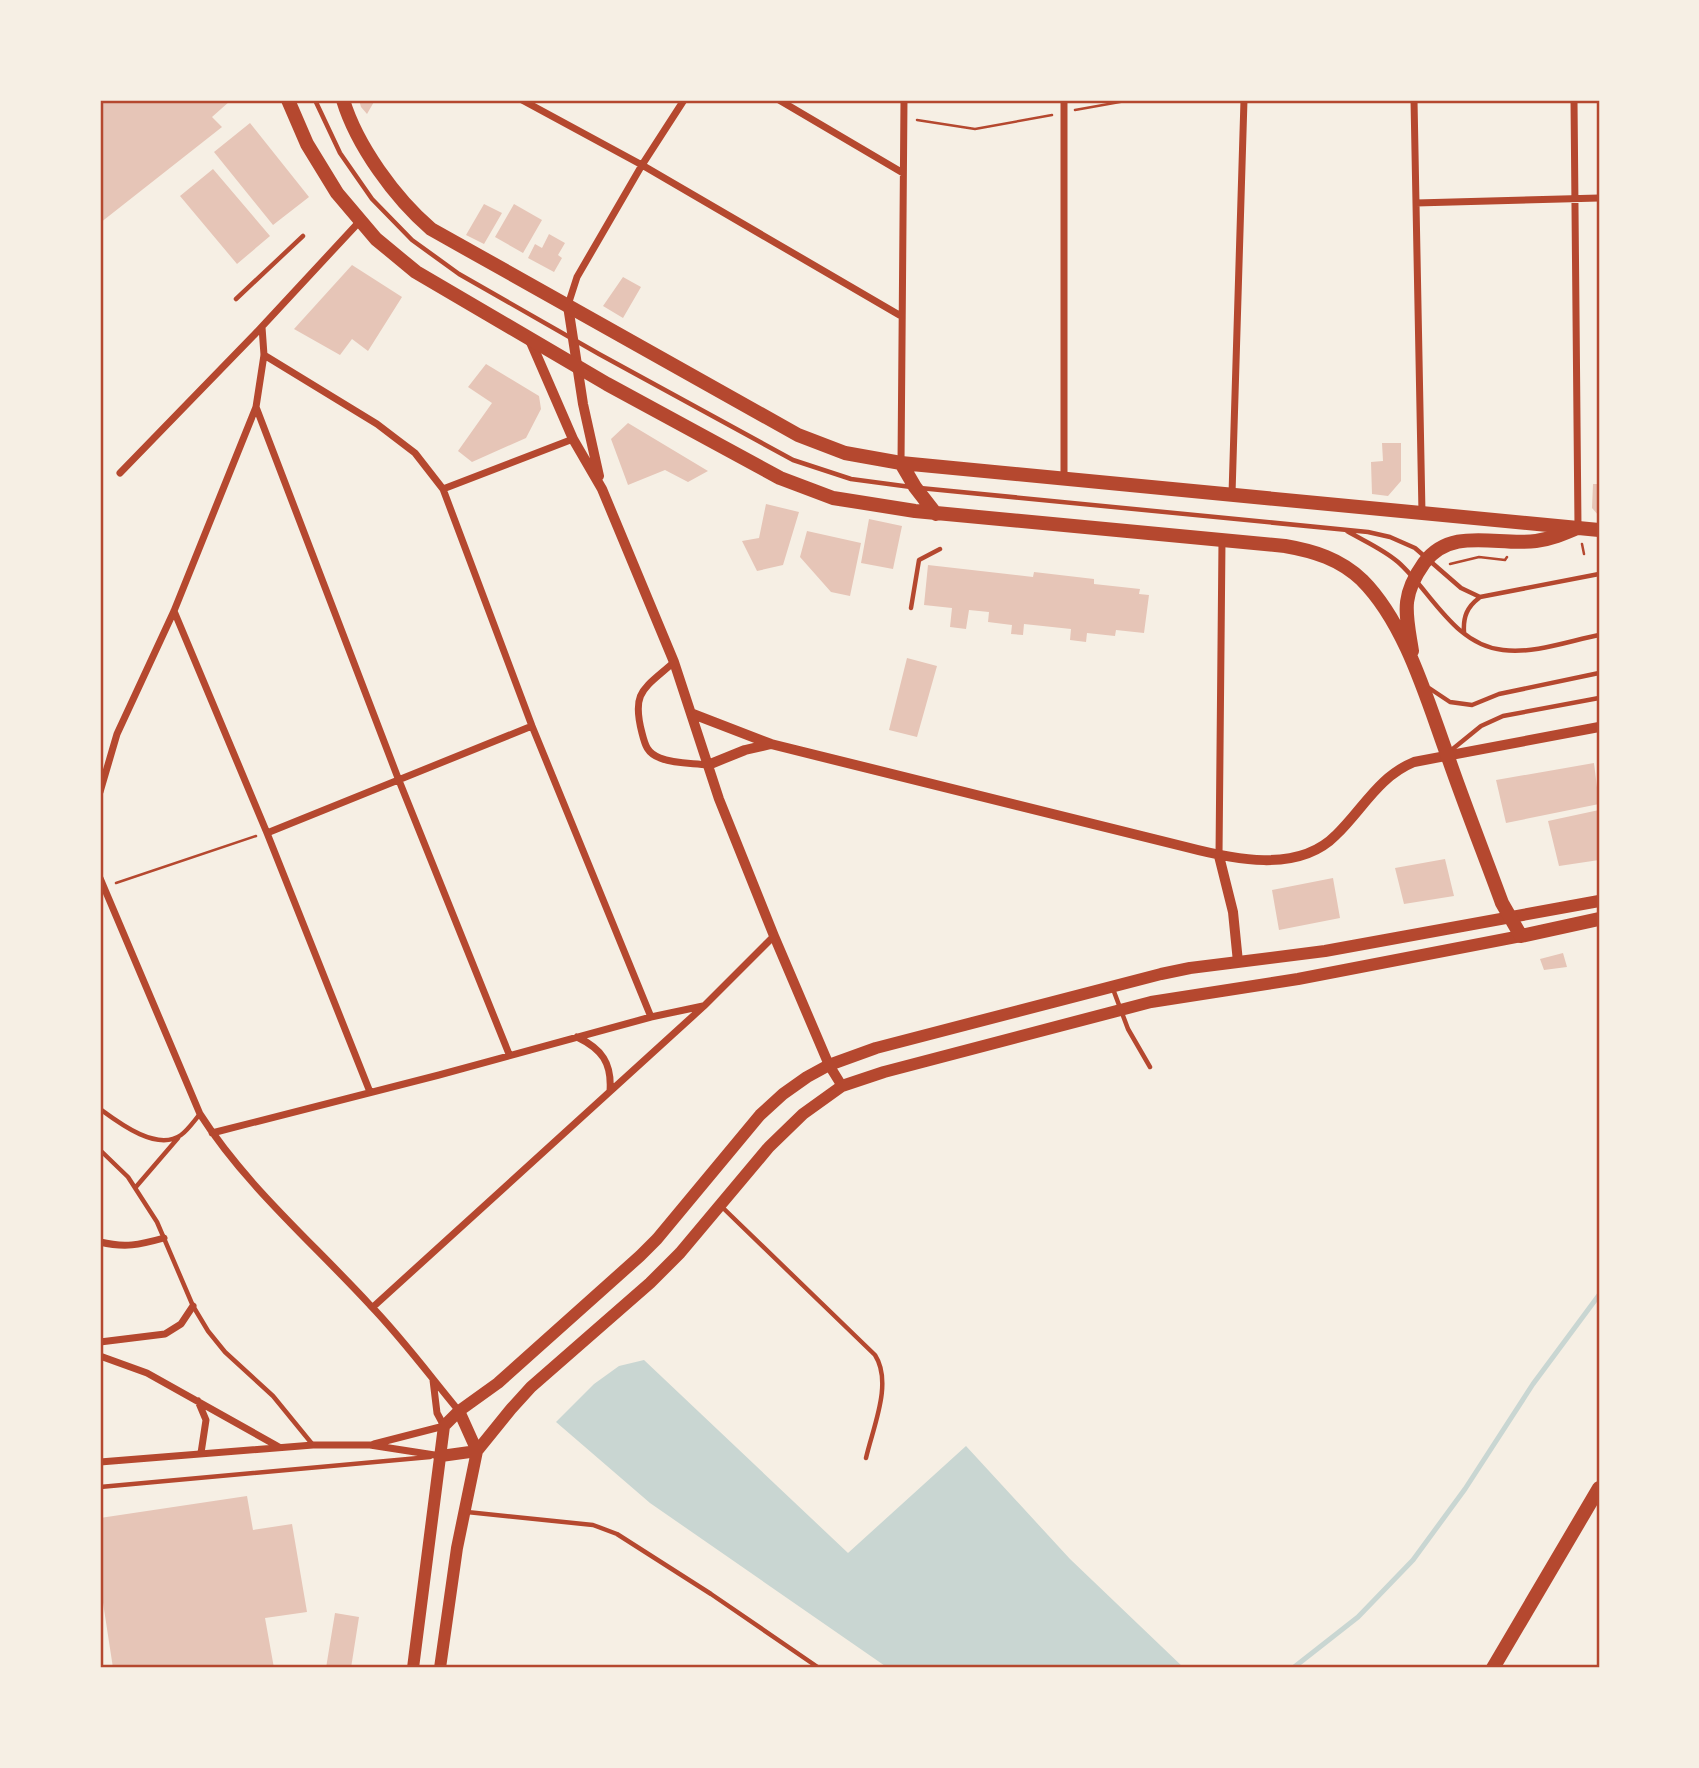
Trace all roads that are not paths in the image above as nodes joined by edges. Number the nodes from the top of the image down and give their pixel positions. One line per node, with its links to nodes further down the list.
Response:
1 (288, 100): 17 (main road)
2 (315, 100): 23 (lane)
3 (343, 100): 20 (main road)
4 (522, 100): 12 (street)
5 (684, 100): 12 (street)
6 (779, 100): 13 (street)
7 (904, 100): 13 (street)
8 (1064, 100): 31 (street)
9 (1244, 100): 35 (street)
10 (1414, 100): 16 (street)
11 (1574, 100): 15 (street)
12 (642, 165): 20 (street); 21 (street)
13 (903, 173): 21 (street)
14 (1599, 198): 15 (street)
15 (1574, 199): 16 (street); 38 (street)
16 (1416, 203): 36 (street)
17 (360, 221): 22 (street); 24 (main road)
18 (303, 236): 19 (lane)
19 (236, 299)
20 (568, 306): 23 (street); 29 (main road)
21 (901, 316): 29 (street)
22 (262, 327): 25 (street); 30 (street)
23 (572, 339): 26 (street); 32 (lane)
24 (530, 340): 26 (main road); 28 (street)
25 (264, 355): 27 (street); 33 (street)
26 (577, 367): 34 (street); 37 (main road)
27 (256, 407): 48 (street); 62 (street)
28 (573, 439): 33 (street); 34 (street)
29 (901, 463): 31 (main road); 32 (main road)
30 (120, 472)
31 (1064, 478): 35 (main road)
32 (915, 487): 37 (main road); 39 (lane)
33 (443, 489): 57 (street)
34 (602, 489): 52 (street)
35 (1232, 495): 36 (main road)
36 (1422, 513): 38 (main road)
37 (936, 514): 41 (main road)
38 (1578, 527): 40 (main road); 43 (main road)
39 (1343, 529): 43 (lane); 45 (lane)
40 (1599, 530)
41 (1222, 540): 51 (main road); 65 (street)
42 (940, 548): 47 (lane)
43 (1428, 558): 45 (main road); 46 (lane)
44 (1599, 575): 46 (lane)
45 (1413, 578): 49 (lane); 51 (main road)
46 (1480, 597): 49 (lane)
47 (911, 608)
48 (174, 611): 63 (street); 64 (street)
49 (1465, 634): 50 (lane)
50 (1599, 635)
51 (1413, 660): 54 (main road)
52 (674, 662): 56 (street); 61 (street)
53 (1599, 673): 54 (lane)
54 (1421, 680): 60 (main road)
55 (1599, 698): 60 (lane)
56 (693, 714): 59 (street); 61 (street)
57 (532, 726): 62 (street); 76 (street)
58 (1599, 727): 60 (street)
59 (771, 744): 61 (street); 65 (street)
60 (1447, 754): 65 (street); 68 (main road)
61 (708, 765): 70 (street)
62 (398, 778): 64 (street); 78 (street)
63 (100, 792)
64 (267, 833): 83 (street)
65 (1219, 856): 72 (street)
66 (100, 878): 85 (street)
67 (1599, 901): 68 (main road)
68 (1509, 917): 71 (main road); 72 (main road)
69 (1599, 919): 71 (main road)
70 (774, 936): 74 (street); 79 (street)
71 (1521, 936): 75 (main road)
72 (1238, 962): 73 (main road)
73 (1112, 987): 75 (lane); 79 (main road)
74 (704, 1006): 76 (street); 82 (street)
75 (1119, 1011): 80 (lane); 81 (main road)
76 (651, 1017): 77 (street)
77 (577, 1037): 78 (street); 82 (street)
78 (509, 1054): 83 (street)
79 (829, 1065): 81 (street); 99 (main road)
80 (1150, 1068)
81 (842, 1086): 90 (main road)
82 (610, 1091): 94 (street)
83 (370, 1092): 86 (street)
84 (100, 1109): 87 (lane)
85 (200, 1114): 86 (street); 87 (lane)
86 (212, 1133): 94 (street)
87 (179, 1136): 89 (lane)
88 (100, 1150): 89 (lane)
89 (135, 1188): 91 (lane)
90 (720, 1206): 104 (main road); 107 (lane)
91 (164, 1238): 92 (street); 93 (lane)
92 (100, 1242)
93 (193, 1306): 95 (street); 101 (lane)
94 (373, 1307): 97 (street)
95 (100, 1342)
96 (100, 1356): 98 (street)
97 (433, 1379): 99 (street); 100 (street)
98 (198, 1400): 103 (street); 105 (street)
99 (459, 1411): 100 (main road); 104 (main road)
100 (444, 1426): 102 (street); 106 (main road)
101 (313, 1445): 102 (street); 103 (street)
102 (370, 1445): 106 (street)
103 (279, 1447): 105 (street)
104 (478, 1451): 106 (main road); 111 (main road)
105 (201, 1452): 108 (street)
106 (441, 1456): 109 (lane); 112 (main road)
107 (866, 1458)
108 (100, 1462)
109 (100, 1487)
110 (1599, 1488): 115 (main road)
111 (464, 1511): 113 (main road); 114 (lane)
112 (412, 1668)
113 (440, 1668)
114 (819, 1668)
115 (1493, 1668)

